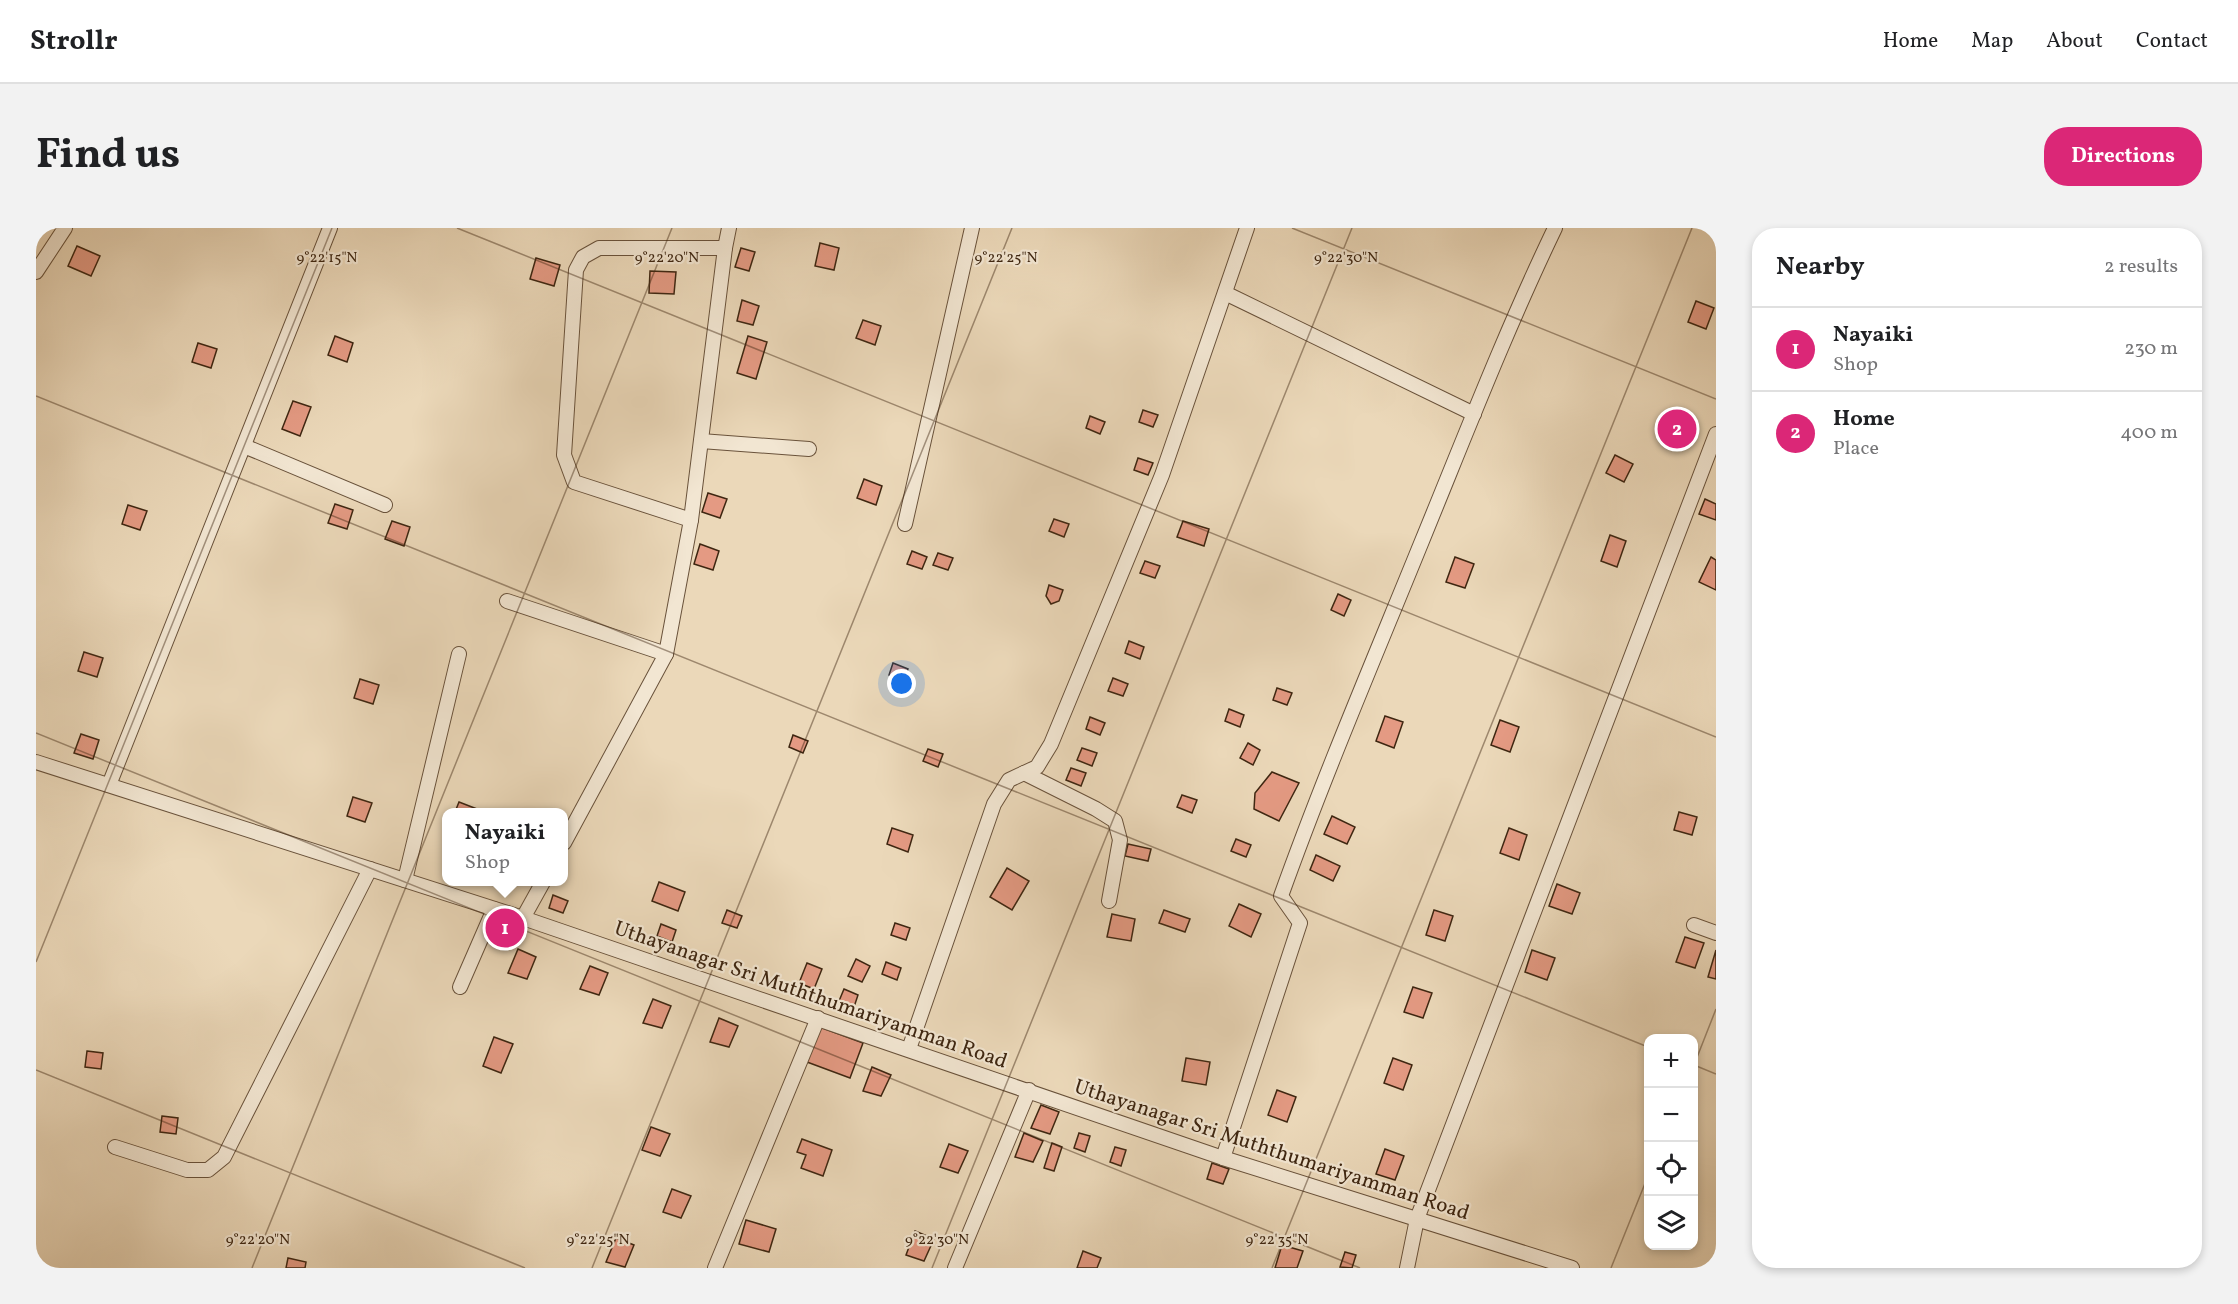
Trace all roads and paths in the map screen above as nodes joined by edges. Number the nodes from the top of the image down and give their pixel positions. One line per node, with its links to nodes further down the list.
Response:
1 (65, 228): 8 (street)
2 (330, 228): 13 (street)
3 (729, 228): 7 (street)
4 (972, 228): 17 (street)
5 (1247, 228): 9 (street)
6 (1555, 228): 10 (street)
7 (725, 248): 12 (street); 16 (street)
8 (36, 272)
9 (1225, 292): 10 (street); 22 (street)
10 (1474, 414): 38 (street)
11 (1716, 434): 39 (street)
12 (700, 441): 14 (street); 16 (street)
13 (244, 446): 15 (street); 23 (street)
14 (809, 449)
15 (385, 505)
16 (691, 520): 20 (street)
17 (905, 524)
18 (507, 601): 20 (street)
19 (459, 654): 26 (street)
20 (666, 654): 24 (street)
21 (36, 762): 23 (street, Uthayanagar Sri Muththumariyamman Road)
22 (1023, 773): 28 (street); 35 (street)
23 (109, 785): 25 (street, Uthayanagar Sri Muththumariyamman Road)
24 (568, 836)
25 (370, 868): 26 (street, Uthayanagar Sri Muththumariyamman Road); 37 (street)
26 (405, 880): 29 (street, Uthayanagar Sri Muththumariyamman Road)
27 (541, 886): 30 (street)
28 (1109, 901)
29 (494, 909): 30 (street, Uthayanagar Sri Muththumariyamman Road); 33 (street)
30 (523, 918): 34 (street, Uthayanagar Sri Muththumariyamman Road)
31 (1694, 925): 32 (street)
32 (1716, 933)
33 (460, 987)
34 (818, 1018): 35 (street, Uthayanagar Sri Muththumariyamman Road); 40 (street)
35 (909, 1049): 36 (street, Uthayanagar Sri Muththumariyamman Road)
36 (1029, 1090): 38 (street, Uthayanagar Sri Muththumariyamman Road); 41 (street)
37 (115, 1147)
38 (1223, 1158): 39 (street, Uthayanagar Sri Muththumariyamman Road)
39 (1417, 1219): 42 (street); 43 (street, Uthayanagar Sri Muththumariyamman Road)
40 (714, 1268)
41 (955, 1268)
42 (1407, 1268)
43 (1572, 1268)

